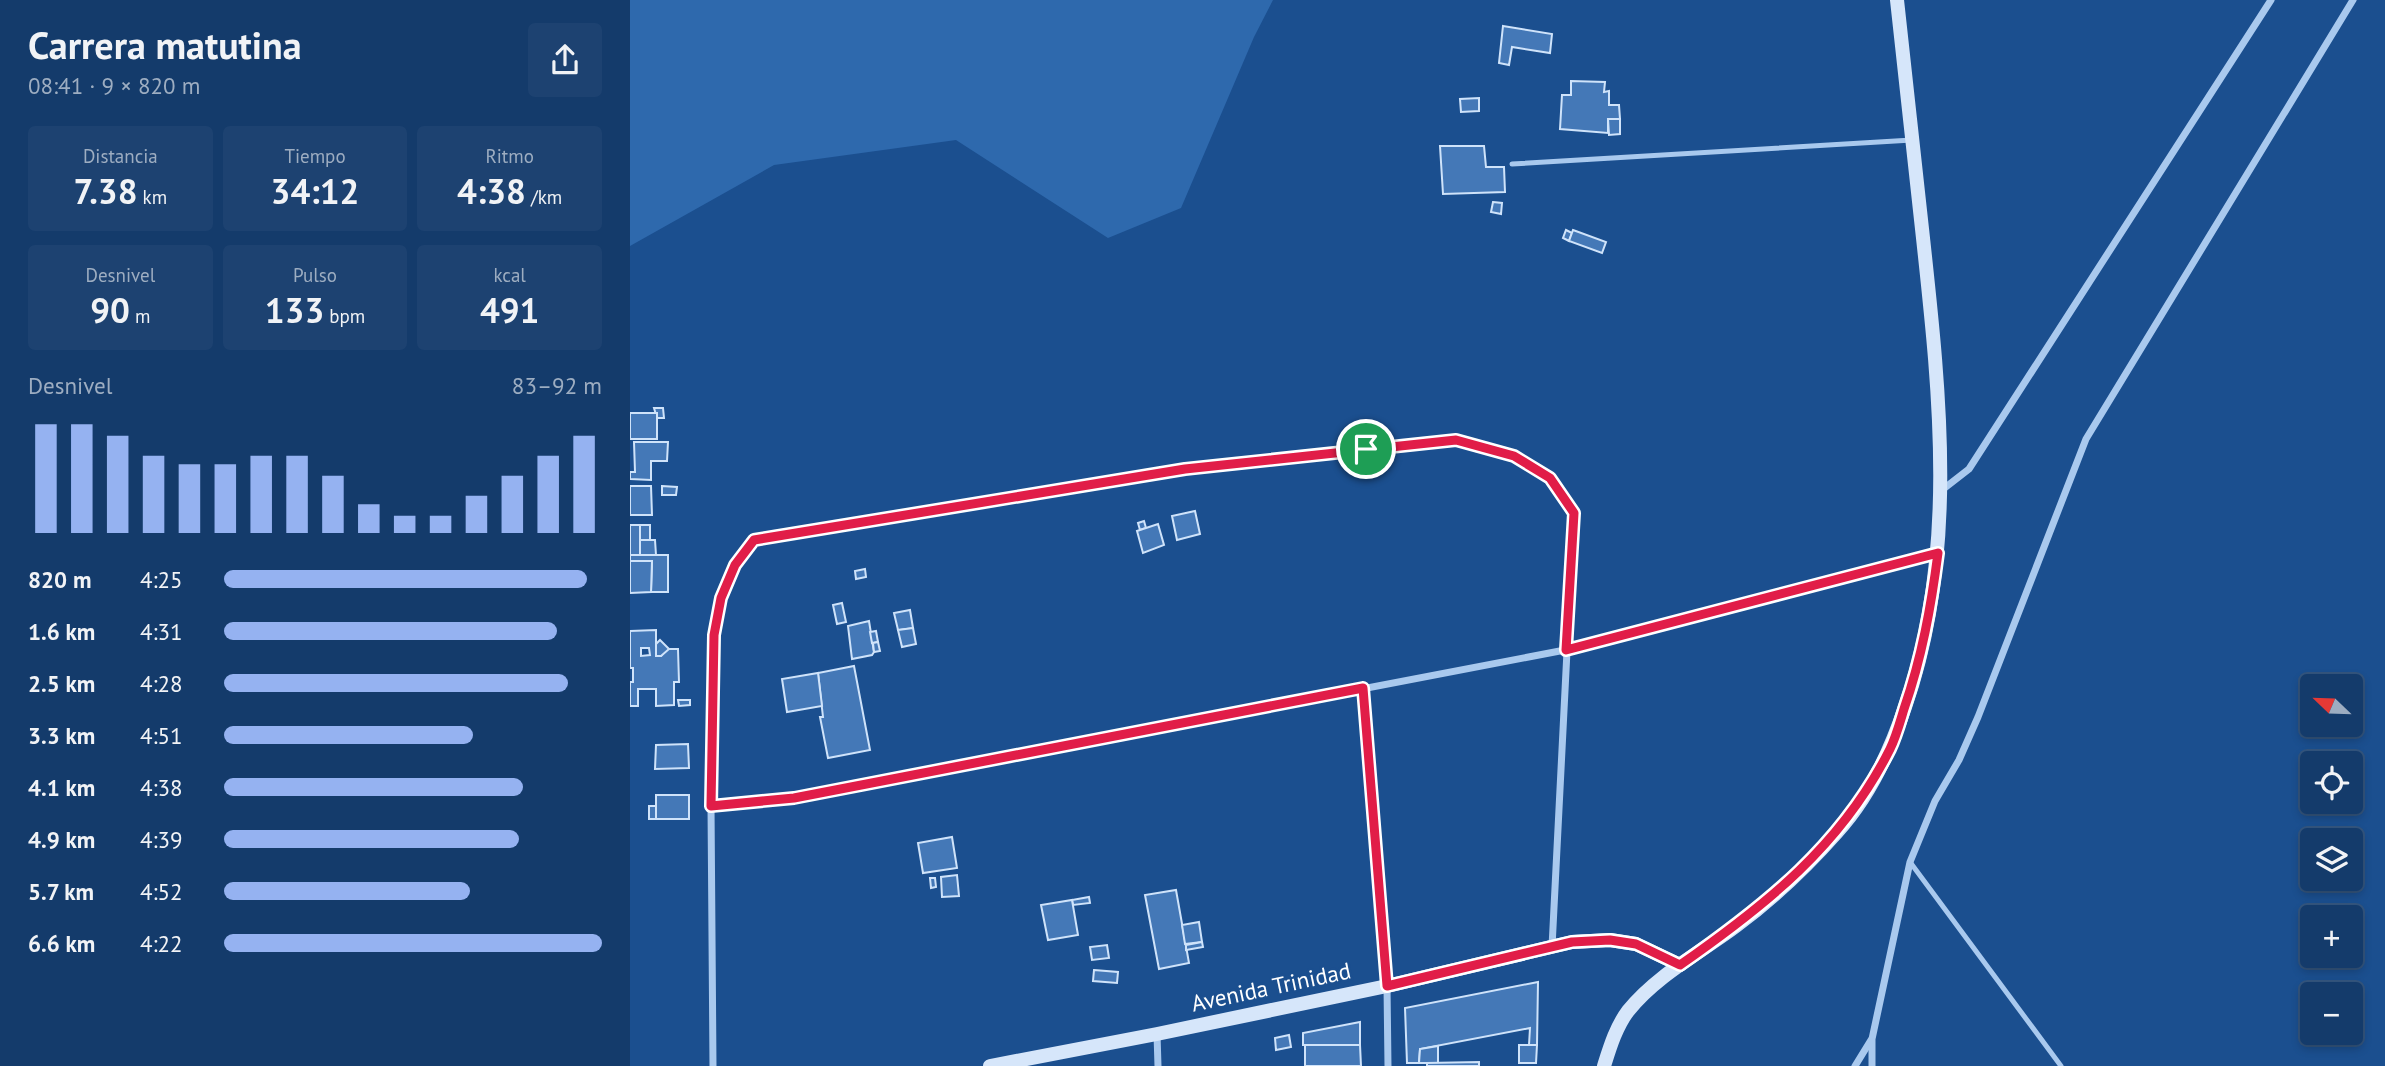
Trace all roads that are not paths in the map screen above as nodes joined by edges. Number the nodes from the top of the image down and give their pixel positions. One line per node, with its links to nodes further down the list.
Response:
1 (1897, 0): 4 (main road)
2 (2271, 0): 6 (street)
3 (2353, 0): 11 (street)
4 (1912, 141): 5 (lane); 6 (main road)
5 (1512, 164)
6 (1941, 490): 7 (main road)
7 (1938, 553): 8 (street); 13 (main road)
8 (1566, 650): 9 (street); 10 (street); 12 (street)
9 (1363, 688): 10 (street); 14 (street)
10 (711, 806): 17 (street)
11 (1910, 862): 16 (street); 24 (lane)
12 (1552, 947): 13 (main road, Avenida Trinidad); 14 (main road, Avenida Trinidad)
13 (1680, 965): 21 (main road)
14 (1387, 986): 15 (main road, Avenida Trinidad); 20 (street)
15 (1157, 1034): 18 (main road, Avenida Trinidad); 19 (street)
16 (1872, 1039): 22 (street); 23 (street)
17 (713, 1066)
18 (990, 1066)
19 (1158, 1066)
20 (1388, 1066)
21 (1604, 1066)
22 (1855, 1066)
23 (1872, 1066)
24 (2061, 1066)

